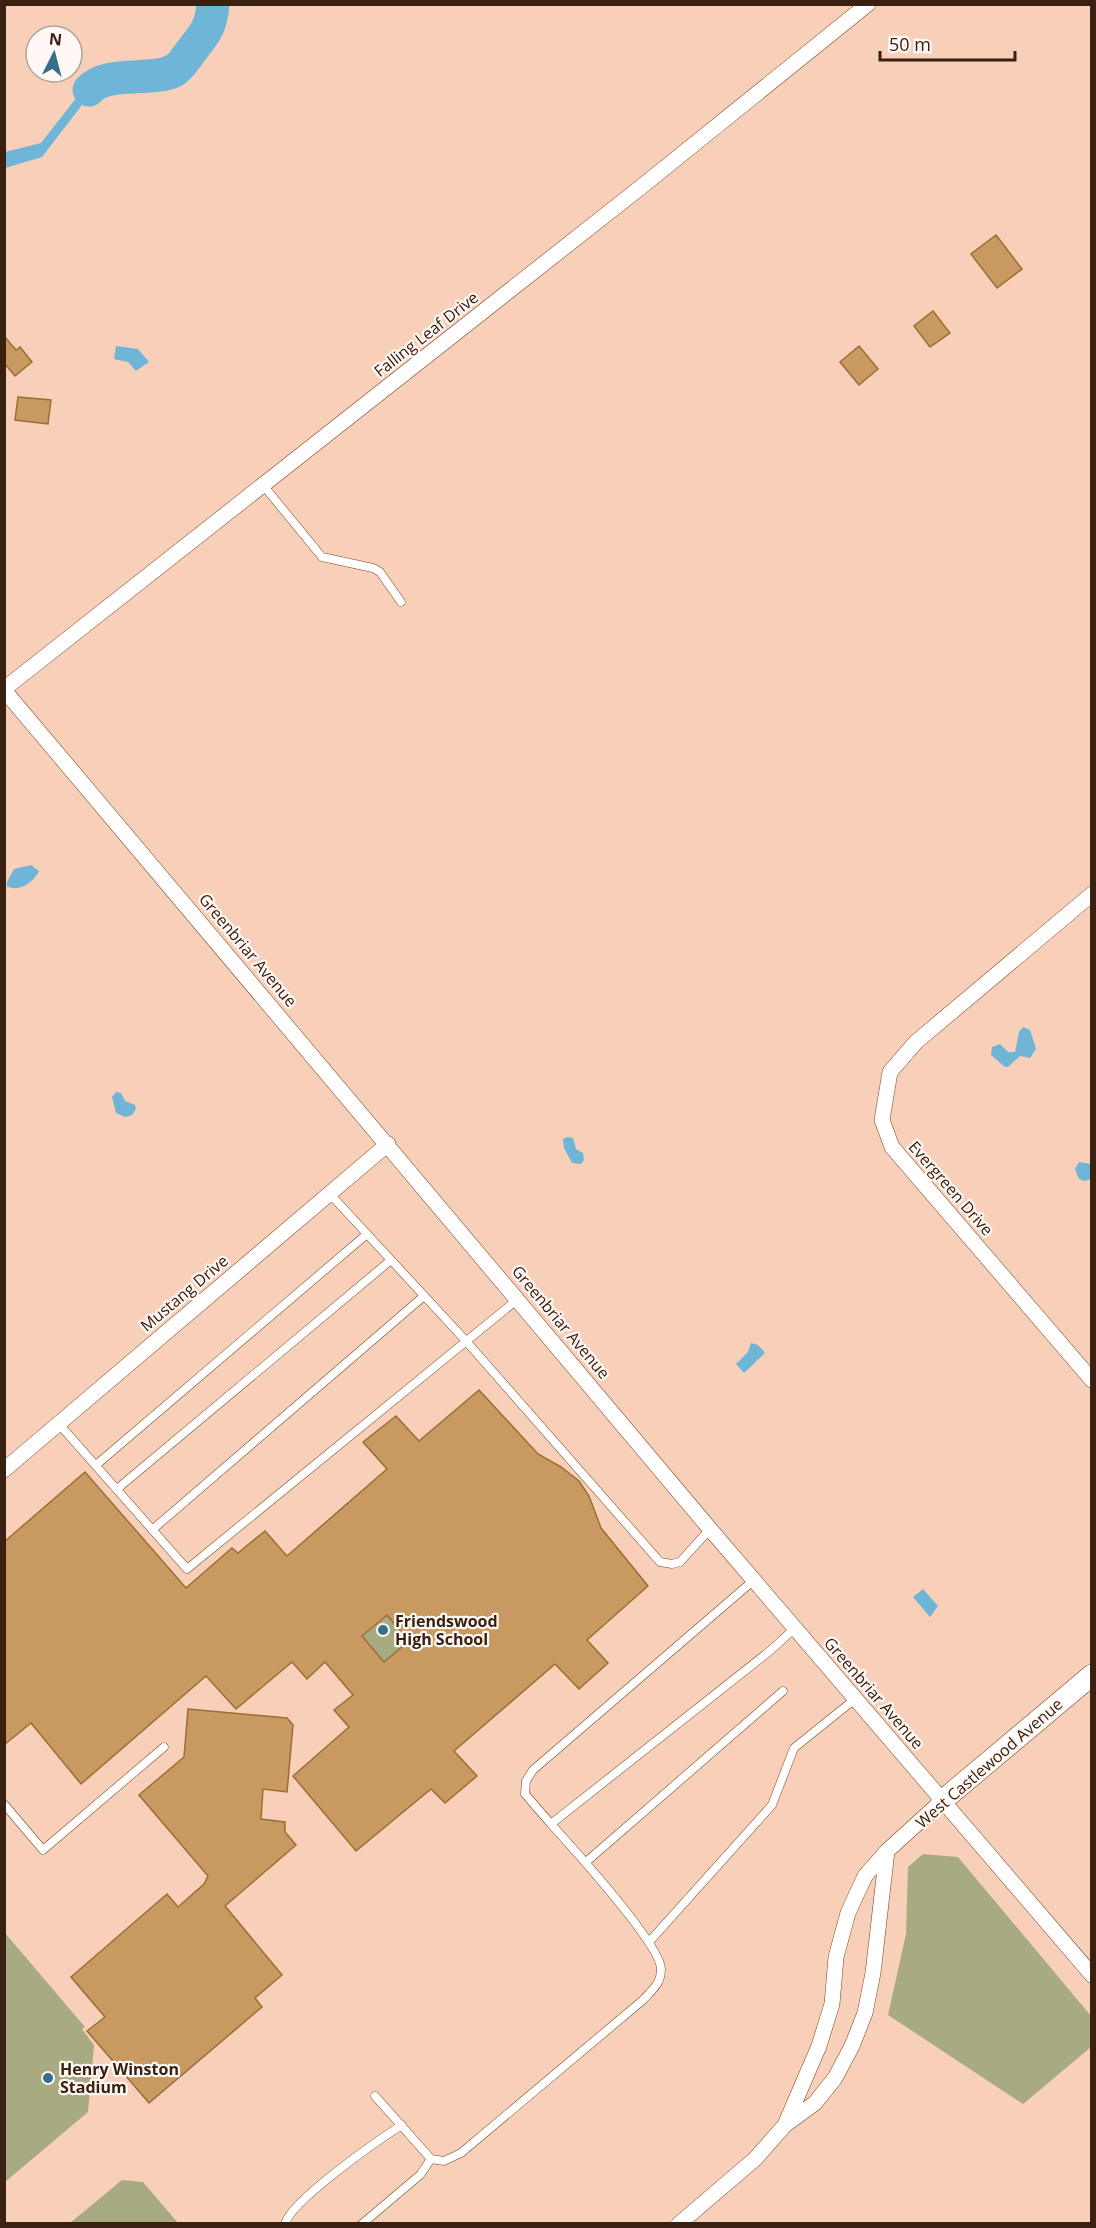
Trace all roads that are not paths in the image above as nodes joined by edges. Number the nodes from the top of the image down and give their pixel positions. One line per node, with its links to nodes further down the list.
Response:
1 (868, 4): 2 (street, Falling Leaf Drive)
2 (263, 485): 3 (lane); 4 (street, Falling Leaf Drive)
3 (401, 602)
4 (4, 690): 6 (street, Greenbriar Avenue)
5 (1092, 894): 13 (street, Evergreen Drive)
6 (388, 1144): 7 (street, Mustang Drive); 11 (street, Greenbriar Avenue)
7 (330, 1194): 8 (lane); 14 (street, Mustang Drive)
8 (367, 1234): 9 (lane); 15 (lane)
9 (391, 1260): 10 (lane); 17 (lane)
10 (424, 1296): 12 (lane); 19 (lane)
11 (518, 1299): 12 (lane); 18 (street, Greenbriar Avenue)
12 (466, 1341): 18 (lane); 19 (lane)
13 (1092, 1380)
14 (59, 1424): 15 (lane); 16 (street, Mustang Drive)
15 (96, 1465): 17 (lane)
16 (4, 1470)
17 (117, 1489): 19 (lane)
18 (710, 1529): 20 (street, Greenbriar Avenue)
19 (152, 1530)
20 (754, 1580): 21 (street, Greenbriar Avenue); 28 (lane)
21 (795, 1628): 24 (street, Greenbriar Avenue); 28 (lane)
22 (1092, 1675): 26 (street, West Castlewood Avenue)
23 (783, 1691): 30 (lane)
24 (855, 1699): 26 (street, Greenbriar Avenue); 31 (lane)
25 (164, 1747): 27 (lane)
26 (942, 1801): 29 (street, West Castlewood Avenue); 32 (street, Greenbriar Avenue)
27 (4, 1804)
28 (551, 1824): 30 (lane)
29 (886, 1851): 34 (street, West Castlewood Avenue); 34 (street, West Castlewood Avenue)
30 (586, 1862): 31 (lane)
31 (649, 1942): 36 (lane)
32 (1092, 1975)
33 (375, 2096): 35 (lane)
34 (785, 2125): 39 (street, West Castlewood Avenue)
35 (402, 2126): 36 (lane); 37 (lane)
36 (431, 2159): 38 (lane)
37 (285, 2223)
38 (362, 2223)
39 (679, 2223)

